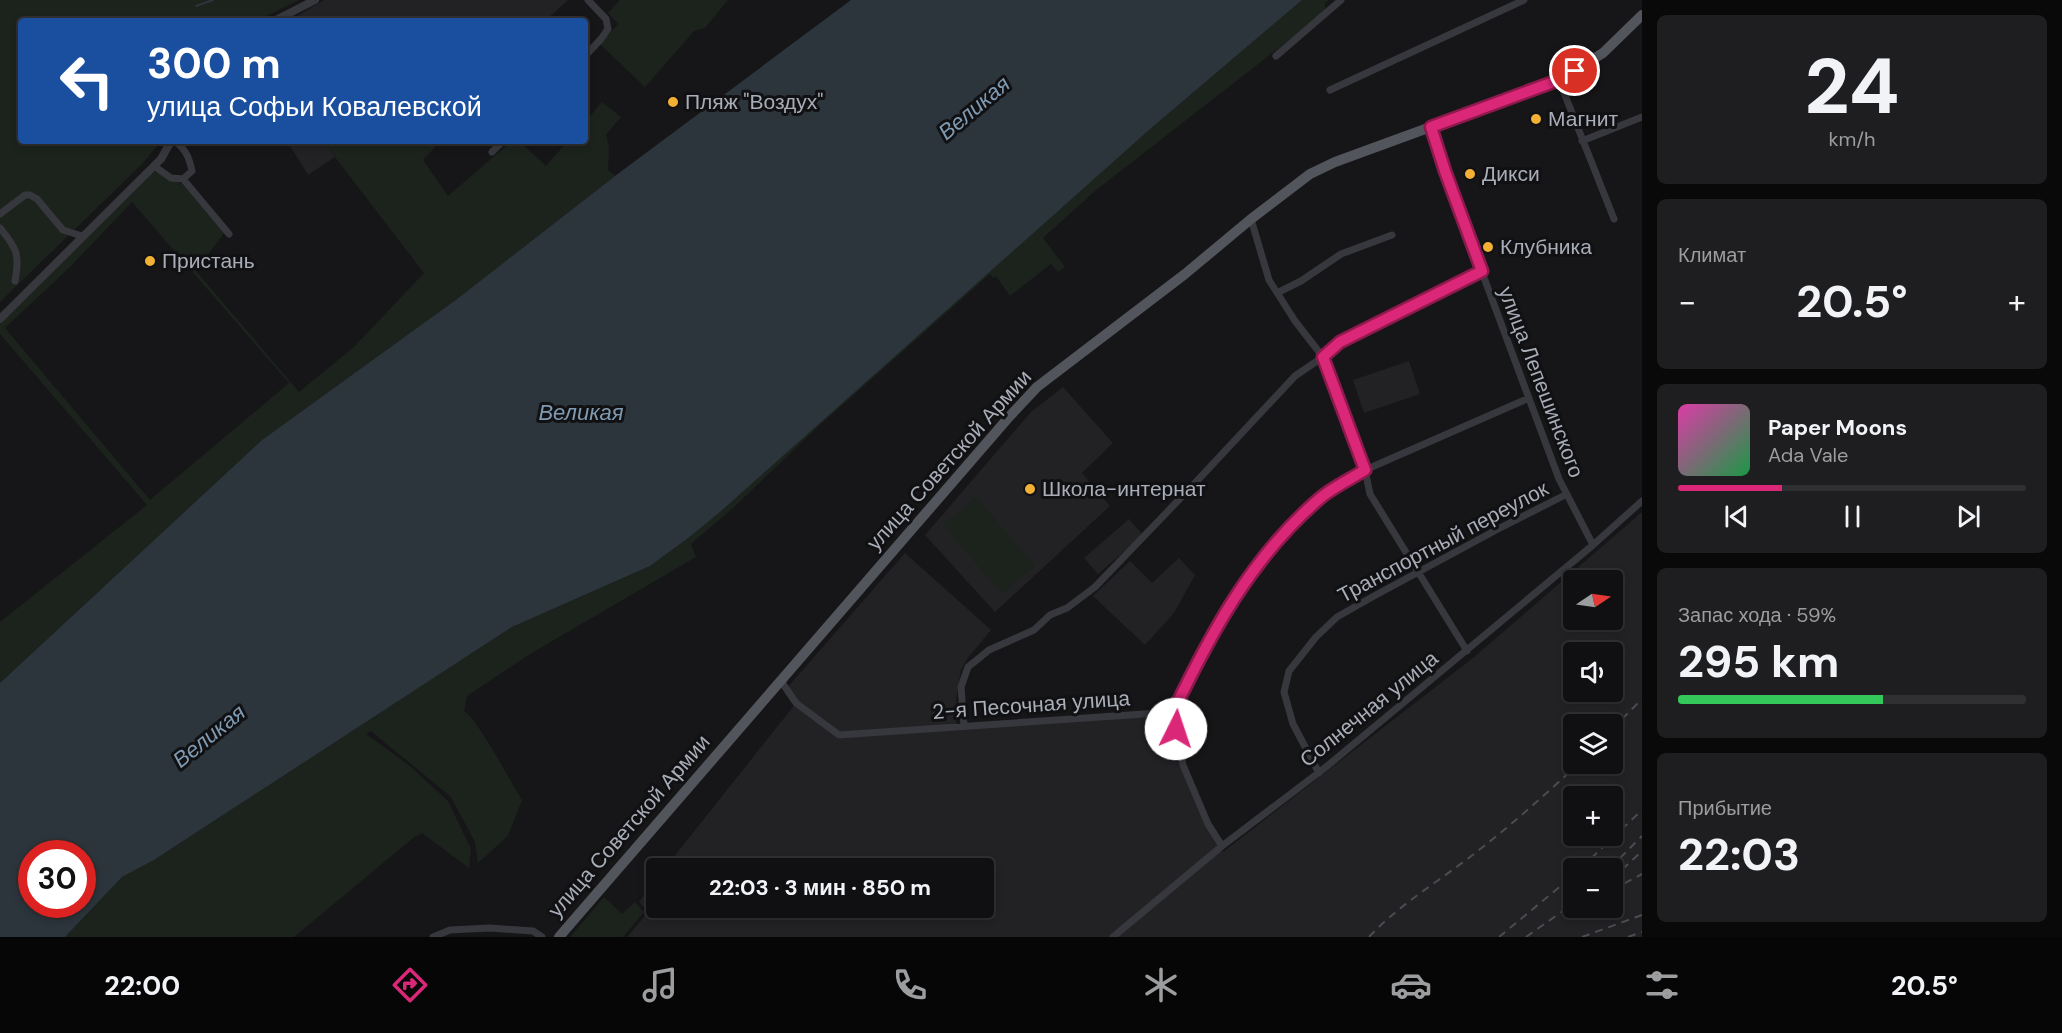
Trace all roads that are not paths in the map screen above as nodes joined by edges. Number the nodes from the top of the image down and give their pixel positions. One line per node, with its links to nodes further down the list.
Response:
1 (315, 0): 6 (street)
2 (588, 0): 7 (street)
3 (1341, 0): 8 (street)
4 (1524, 0): 10 (street)
5 (1642, 15): 9 (main road, улица Советской Армии)
6 (280, 18)
7 (588, 53)
8 (1276, 56)
9 (1559, 80): 12 (main road, улица Советской Армии); 13 (street)
10 (1330, 90)
11 (1642, 117): 13 (street)
12 (1431, 127): 21 (main road, улица Советской Армии); 27 (street, улица Лепешинского)
13 (1582, 141): 22 (street)
14 (171, 144): 18 (street)
15 (178, 144): 19 (street)
16 (500, 144): 17 (street)
17 (492, 152)
18 (154, 166): 19 (street); 26 (street)
19 (183, 179): 24 (street)
20 (0, 214): 26 (street)
21 (1251, 219): 29 (street); 39 (main road, улица Советской Армии)
22 (1614, 219)
23 (0, 228): 28 (street)
24 (229, 234)
25 (1392, 235): 29 (street)
26 (82, 236): 30 (street)
27 (1482, 271): 31 (street); 32 (street, улица Лепешинского)
28 (15, 281)
29 (1277, 293): 31 (street)
30 (0, 319)
31 (1323, 357): 33 (street); 41 (street)
32 (1529, 398): 33 (street); 34 (street, улица Лепешинского)
33 (1365, 470): 37 (street); 40 (street)
34 (1567, 494): 36 (street, улица Лепешинского); 37 (street, Транспортный переулок)
35 (1642, 501): 36 (street, Солнечная улица)
36 (1593, 544): 38 (street, Солнечная улица)
37 (1418, 572): 38 (street); 42 (street, Транспортный переулок)
38 (1467, 651): 42 (street, Солнечная улица)
39 (781, 681): 41 (street, 2-я Песочная улица); 46 (main road, улица Советской Армии)
40 (1173, 712): 41 (street, 2-я Песочная улица); 43 (street)
41 (964, 726)
42 (1319, 773): 43 (street, Солнечная улица)
43 (1222, 846): 47 (street, Солнечная улица)
44 (433, 937): 45 (street)
45 (542, 937)
46 (559, 937)
47 (1113, 937)

